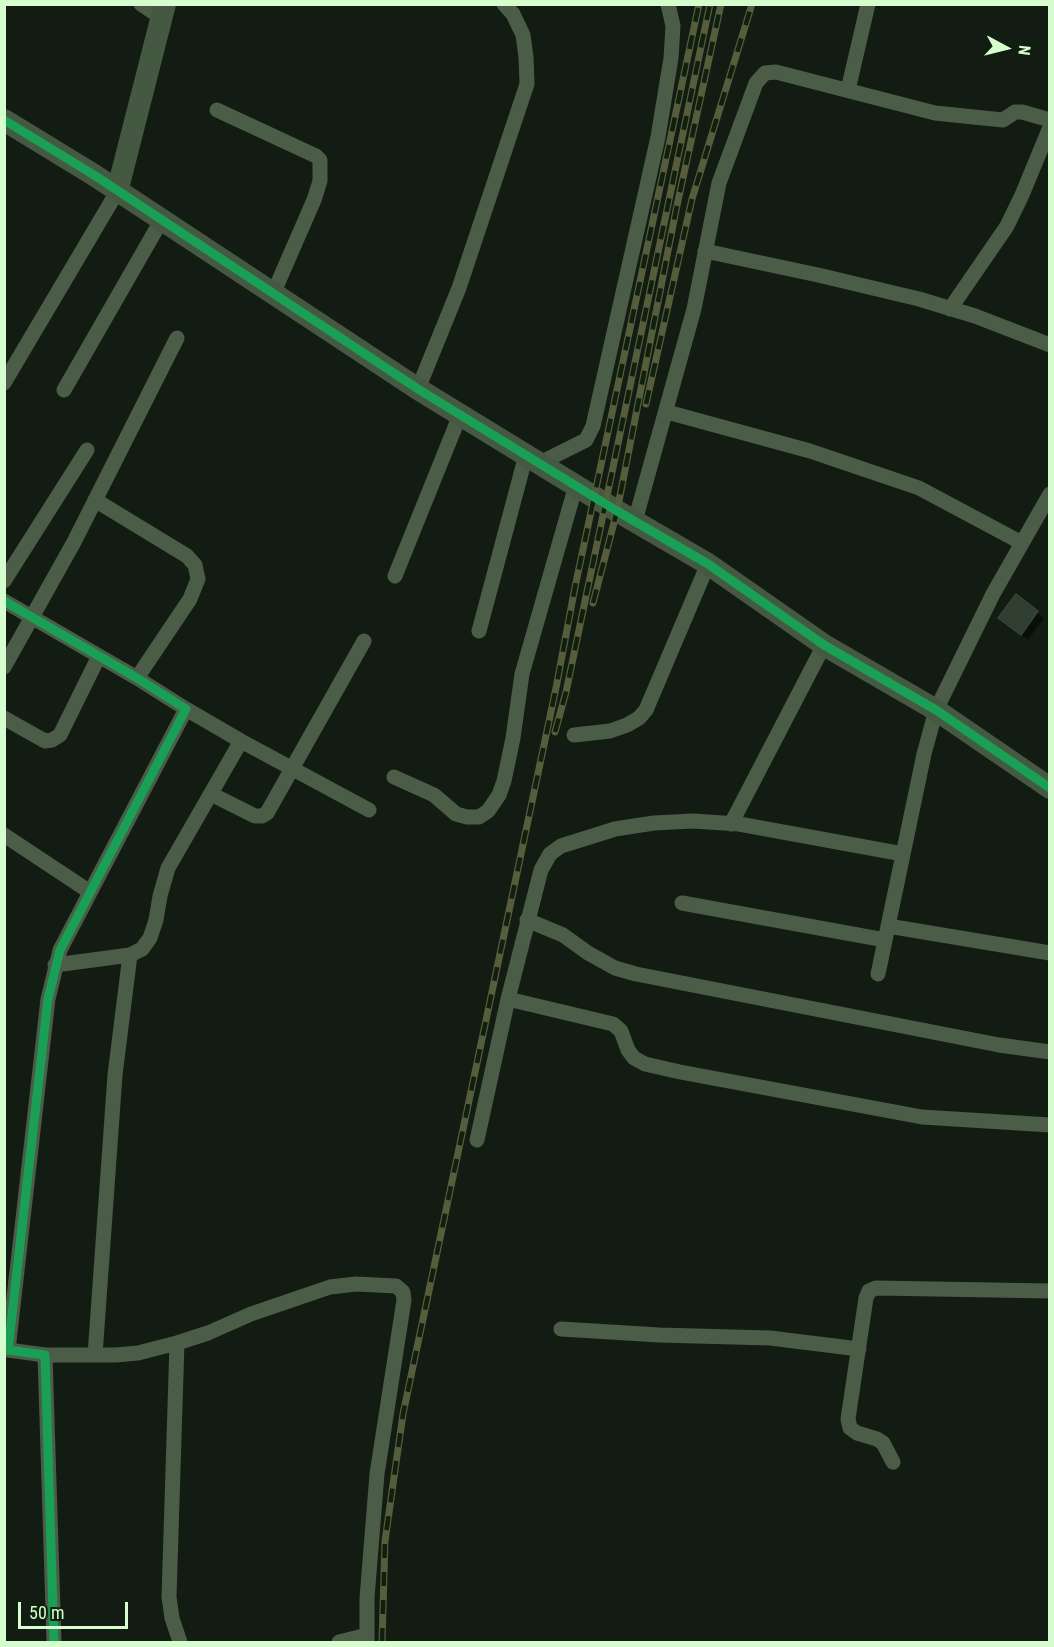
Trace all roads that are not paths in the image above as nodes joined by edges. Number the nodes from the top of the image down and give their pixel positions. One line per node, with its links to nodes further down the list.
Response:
1 (141, 4): 5 (street)
2 (504, 4): 19 (street)
3 (668, 4): 24 (street)
4 (868, 4): 6 (street)
5 (164, 11): 11 (street)
6 (848, 90): 9 (street); 13 (street)
7 (218, 110): 14 (street)
8 (4, 120): 11 (street)
9 (1050, 120)
10 (1050, 127): 15 (street)
11 (117, 192): 12 (street); 18 (street)
12 (161, 221): 14 (street); 20 (street)
13 (705, 252): 15 (street); 21 (street)
14 (273, 294): 19 (street)
15 (950, 309): 17 (street)
16 (177, 338): 27 (street)
17 (1050, 345)
18 (4, 383)
19 (418, 389): 22 (street)
20 (64, 390)
21 (667, 412): 29 (street); 30 (street)
22 (460, 415): 24 (street); 32 (street)
23 (87, 450): 33 (street)
24 (533, 459): 25 (street); 36 (street)
25 (576, 485): 29 (street); 48 (street)
26 (1050, 494): 28 (street)
27 (95, 500): 35 (street); 41 (street)
28 (1044, 519): 30 (street)
29 (635, 521): 31 (street)
30 (1022, 543): 43 (street)
31 (708, 564): 38 (street); 45 (street)
32 (395, 576)
33 (4, 581)
34 (4, 601): 35 (street)
35 (33, 618): 39 (street); 40 (street)
36 (479, 631)
37 (364, 641): 47 (street)
38 (824, 645): 43 (street); 52 (street)
39 (99, 656): 41 (street); 44 (street)
40 (4, 667)
41 (137, 678): 42 (street)
42 (186, 709): 46 (street); 55 (street)
43 (936, 710): 49 (street); 54 (street)
44 (4, 718)
45 (574, 735)
46 (241, 741): 47 (street); 50 (street)
47 (291, 768): 50 (street); 51 (street)
48 (394, 777)
49 (1047, 781)
50 (211, 794): 60 (street)
51 (369, 810)
52 (731, 824): 54 (street); 57 (street)
53 (4, 836): 55 (street)
54 (903, 854): 58 (street)
55 (90, 892): 61 (street)
56 (682, 903): 58 (street)
57 (527, 920): 63 (street); 64 (street)
58 (886, 933): 59 (street); 62 (street)
59 (1050, 952)
60 (129, 955): 61 (street); 73 (street)
61 (55, 965): 71 (street)
62 (878, 974)
63 (508, 999): 65 (street); 66 (street)
64 (1050, 1052)
65 (1050, 1125)
66 (477, 1140)
67 (1050, 1291): 70 (street)
68 (561, 1329): 70 (street)
69 (177, 1343): 73 (street); 75 (street); 77 (street)
70 (859, 1349): 74 (street)
71 (6, 1350): 72 (street)
72 (45, 1355): 73 (street); 76 (street)
73 (95, 1355)
74 (893, 1462)
75 (367, 1639): 78 (street)
76 (54, 1642)
77 (180, 1642)
78 (339, 1642)

